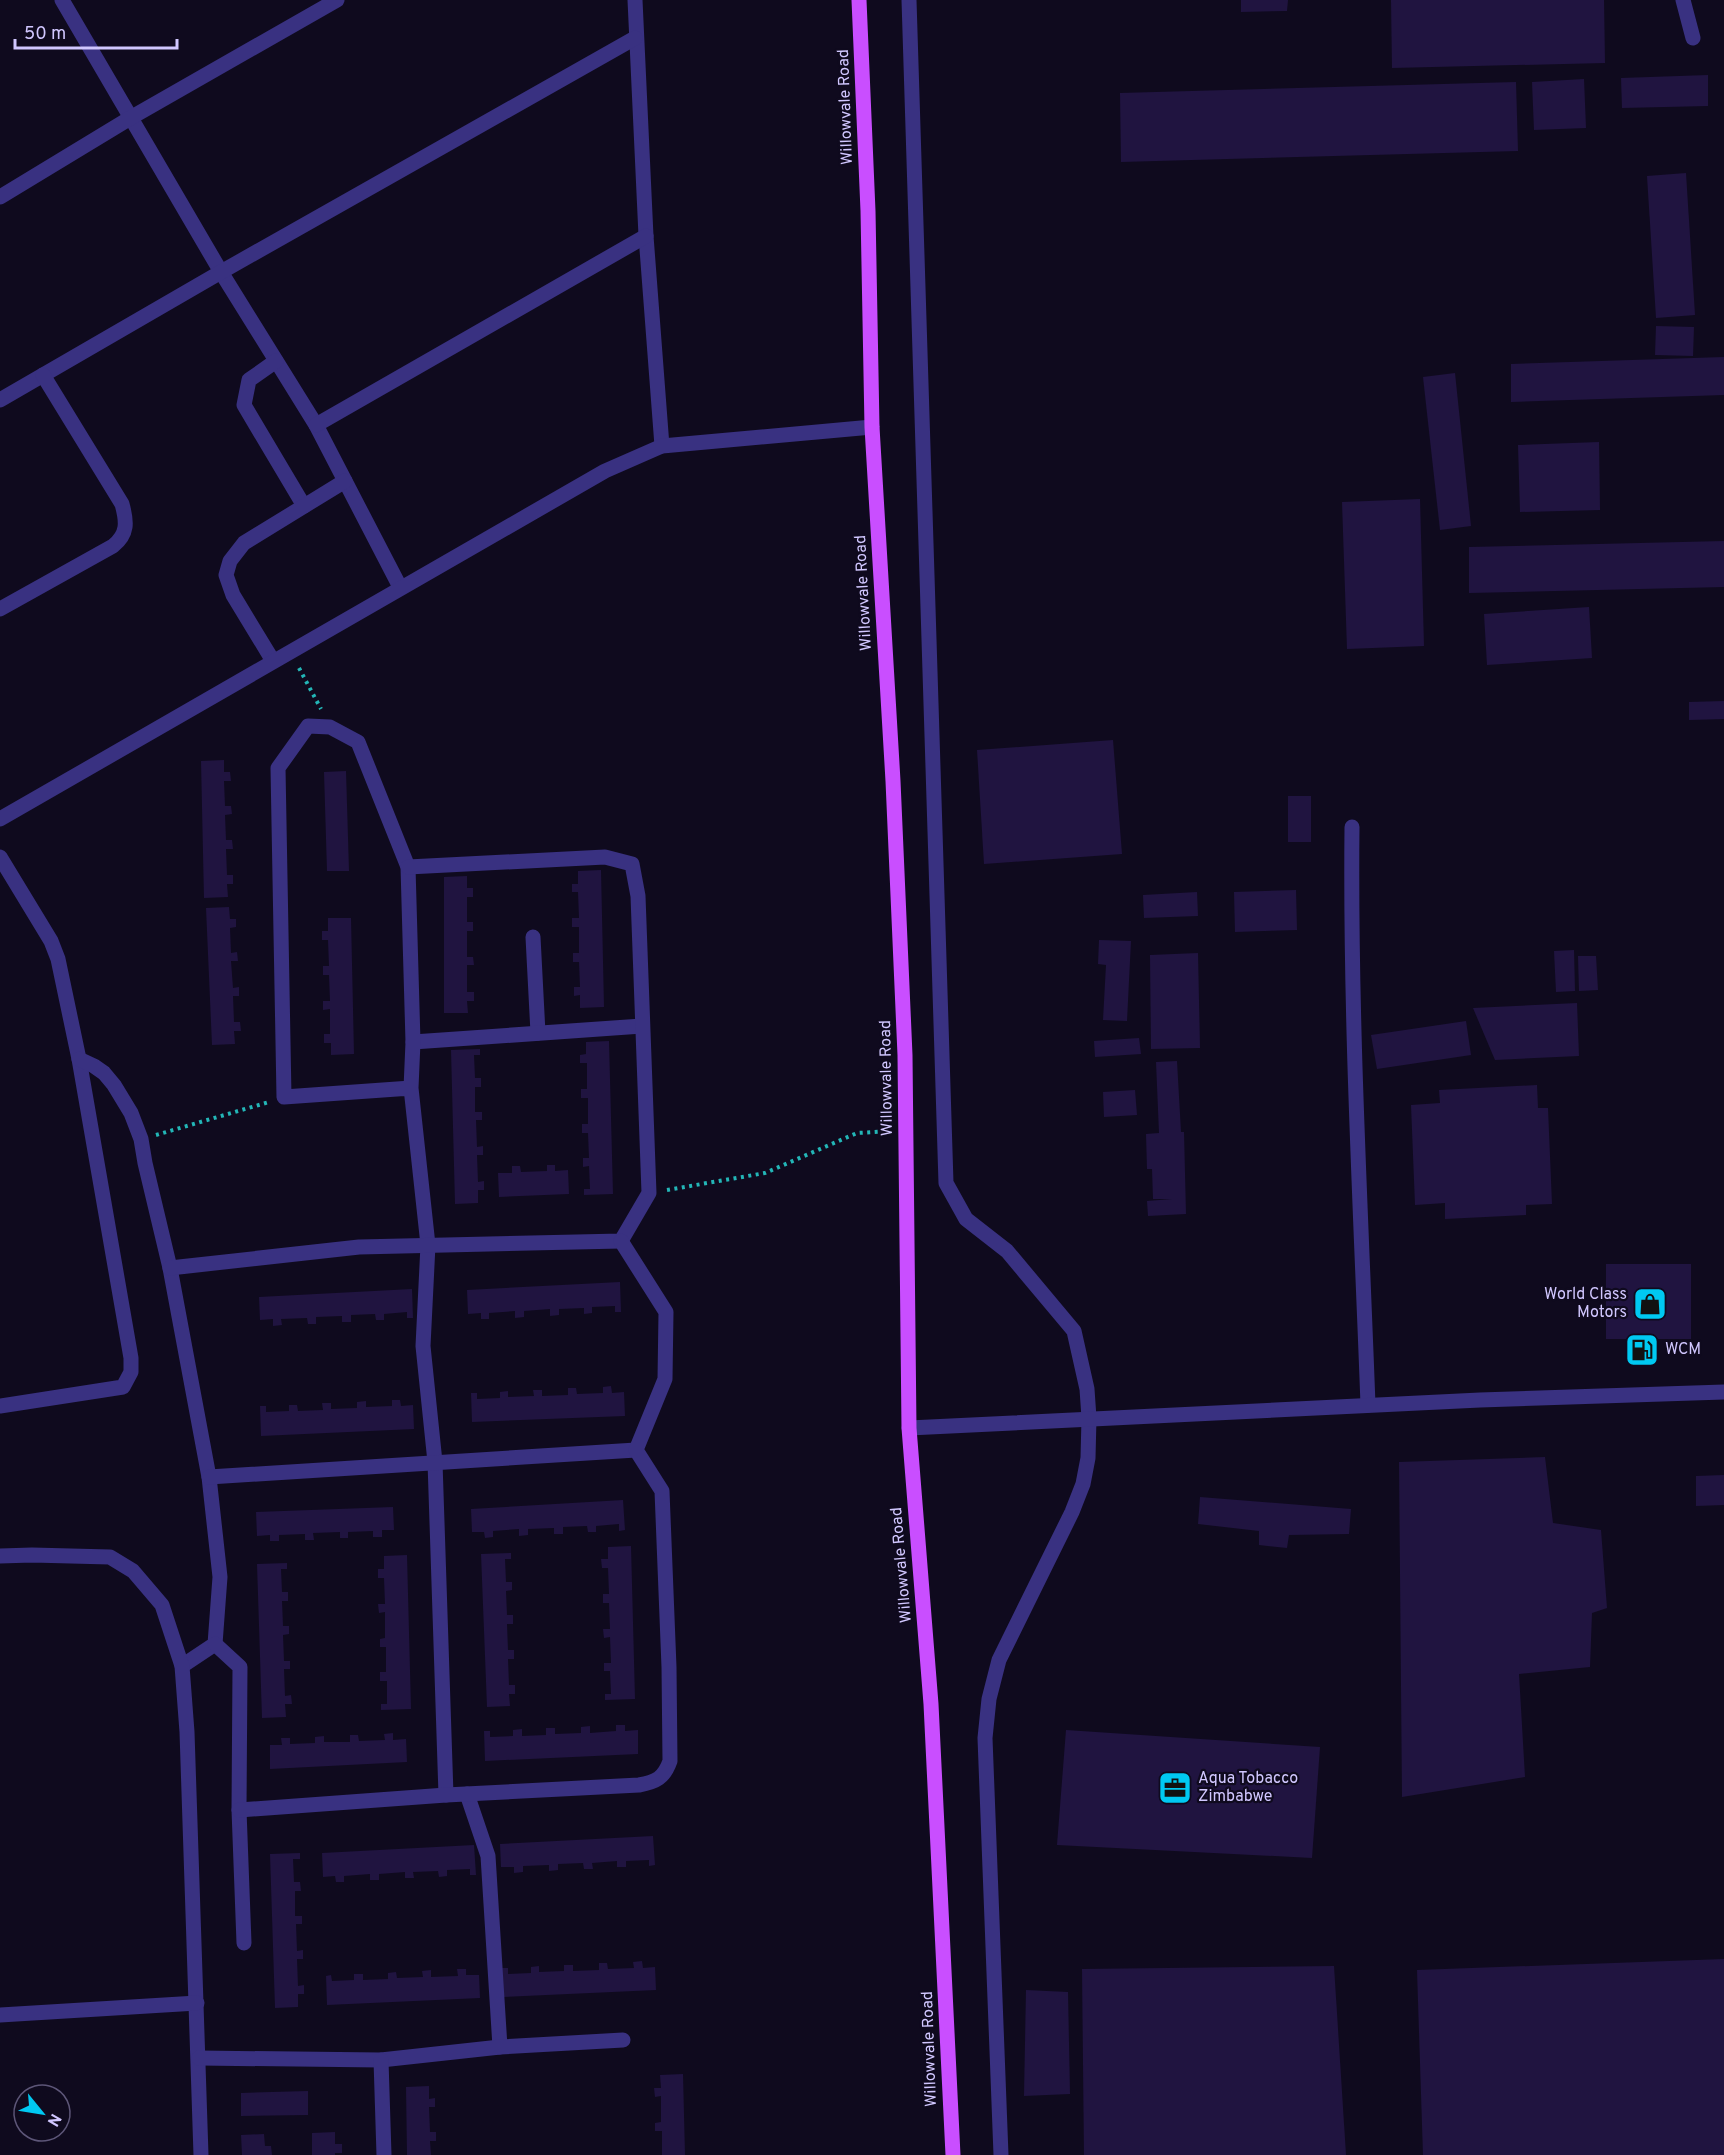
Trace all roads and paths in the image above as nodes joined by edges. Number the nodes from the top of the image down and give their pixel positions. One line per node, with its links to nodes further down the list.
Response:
1 (62, 0): 9 (street)
2 (337, 0): 9 (street)
3 (635, 0): 7 (street)
4 (859, 0): 17 (main road, Willowvale Road)
5 (909, 0): 46 (street)
6 (1683, 0): 8 (street)
7 (635, 38): 11 (street); 12 (street)
8 (1693, 38)
9 (132, 117): 10 (street); 12 (street)
10 (0, 197)
11 (646, 236): 16 (street); 18 (street)
12 (221, 272): 13 (street); 14 (street)
13 (276, 361): 16 (street); 20 (street)
14 (43, 375): 15 (street); 22 (street)
15 (0, 400)
16 (316, 425): 19 (street)
17 (872, 427): 18 (street); 37 (main road, Willowvale Road)
18 (662, 446): 21 (street)
19 (345, 481): 20 (street); 21 (street)
20 (304, 506): 24 (street)
21 (400, 588): 23 (street)
22 (0, 609)
23 (289, 652): 24 (street); 25 (path)
24 (273, 661): 26 (street)
25 (330, 727): 29 (street); 36 (street)
26 (0, 819)
27 (1352, 827): 44 (street)
28 (0, 857): 34 (street)
29 (408, 867): 31 (street); 33 (street)
30 (533, 938): 32 (street)
31 (642, 1026): 32 (street); 39 (street)
32 (538, 1033): 33 (street)
33 (412, 1042): 35 (street)
34 (79, 1059): 38 (street); 45 (street)
35 (411, 1088): 36 (street); 41 (street)
36 (285, 1097): 38 (path)
37 (906, 1130): 39 (path); 47 (main road, Willowvale Road)
38 (141, 1139): 42 (street)
39 (649, 1193): 40 (street)
40 (621, 1241): 41 (street); 48 (street)
41 (428, 1245): 42 (street); 49 (street)
42 (170, 1268): 50 (street)
43 (1724, 1392): 44 (street)
44 (1368, 1405): 46 (street)
45 (0, 1406)
46 (1089, 1419): 47 (street); 67 (street)
47 (909, 1428): 66 (main road, Willowvale Road)
48 (636, 1450): 49 (street); 54 (street)
49 (435, 1462): 50 (street); 55 (street)
50 (209, 1477): 52 (street)
51 (0, 1556): 53 (street)
52 (215, 1644): 53 (street); 56 (street)
53 (182, 1666): 58 (street)
54 (466, 1794): 55 (street); 61 (street)
55 (446, 1795): 56 (street)
56 (239, 1810): 57 (street)
57 (244, 1943)
58 (197, 2002): 59 (street); 62 (street)
59 (0, 2015)
60 (623, 2040): 61 (street)
61 (500, 2047): 63 (street)
62 (199, 2058): 63 (street); 64 (street)
63 (381, 2060): 65 (street)
64 (201, 2155)
65 (384, 2155)
66 (953, 2155)
67 (1001, 2155)

